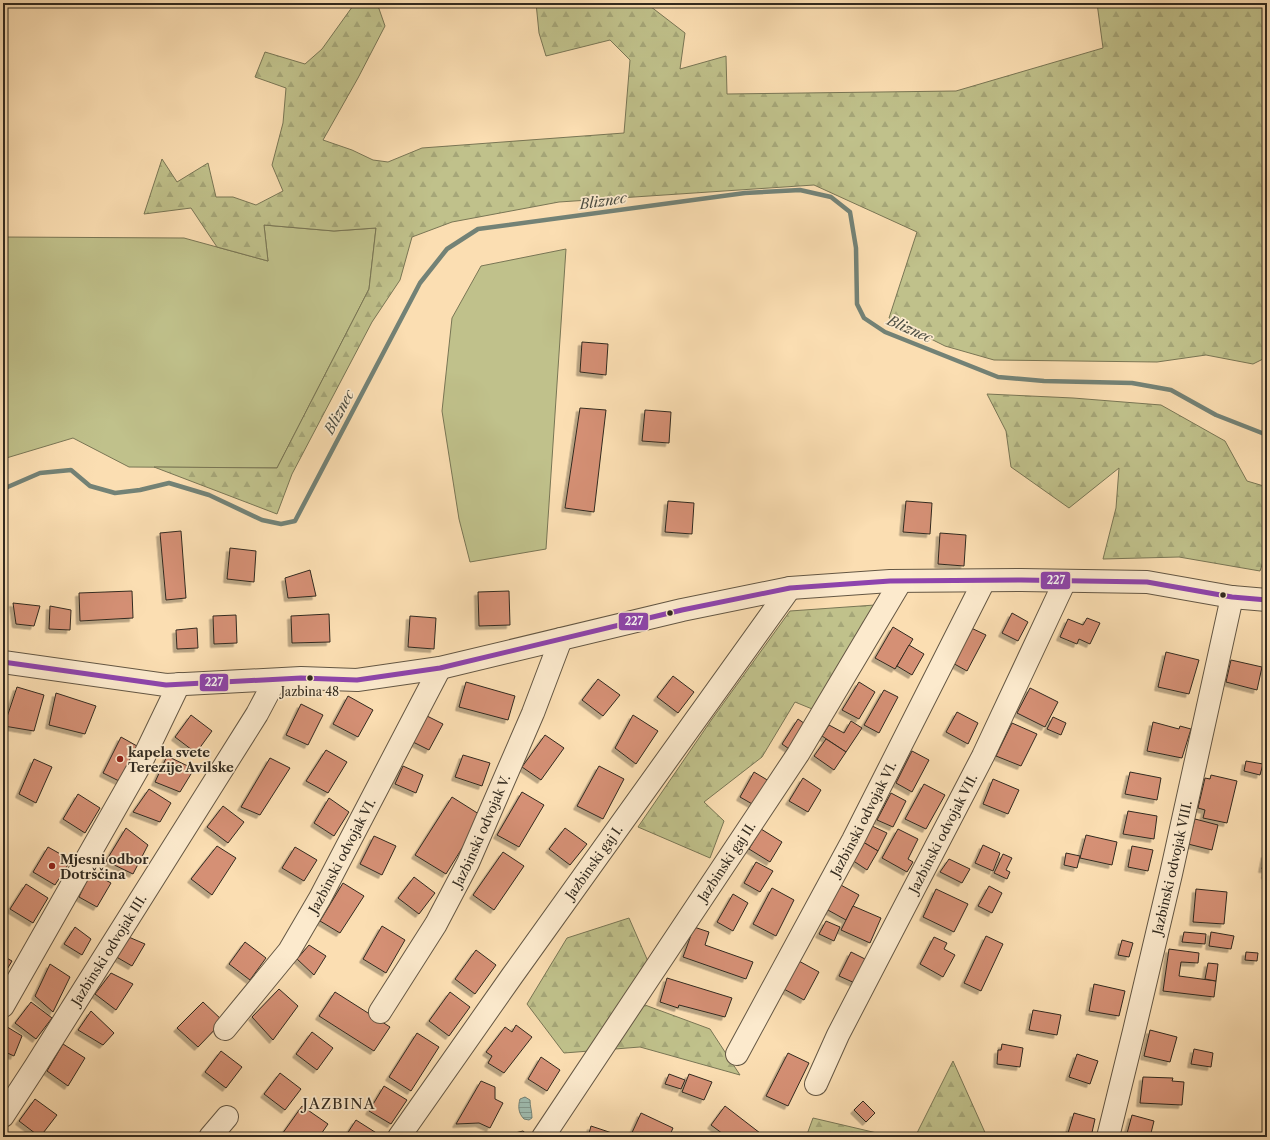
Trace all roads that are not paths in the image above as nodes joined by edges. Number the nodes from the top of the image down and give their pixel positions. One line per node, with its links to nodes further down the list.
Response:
1 (901, 581): 2 (street); 4 (street); 21 (street, Jazbinski gaj II.)
2 (984, 581): 3 (street); 15 (street, Jazbinski odvojak VI.)
3 (1065, 581): 5 (street); 16 (street, Jazbinski odvojak VII.)
4 (790, 588): 7 (street); 20 (street, Jazbinski gaj I.)
5 (1232, 597): 6 (street); 22 (street, Jazbinski odvojak VIII.)
6 (1267, 600)
7 (560, 639): 9 (street); 13 (street, Jazbinski odvojak V.)
8 (3, 662): 11 (street)
9 (440, 668): 10 (street); 14 (street, Jazbinski odvojak VI.)
10 (275, 680): 11 (street); 17 (street, Jazbinski odvojak III.)
11 (179, 684): 12 (street)
12 (3, 1006)
13 (380, 1012)
14 (225, 1030)
15 (737, 1054)
16 (816, 1084)
17 (3, 1116)
18 (227, 1117): 19 (street)
19 (210, 1137)
20 (399, 1137)
21 (543, 1137)
22 (1108, 1137)

